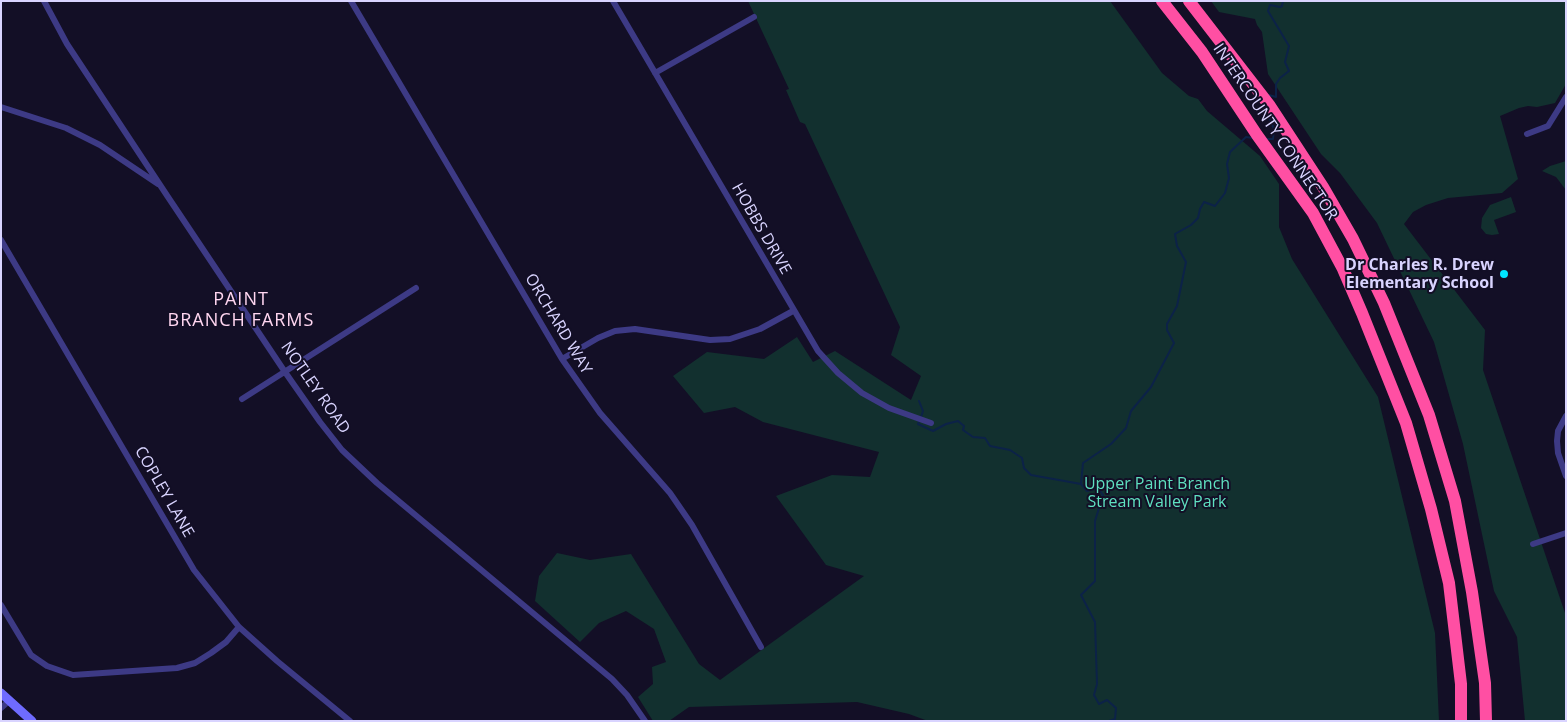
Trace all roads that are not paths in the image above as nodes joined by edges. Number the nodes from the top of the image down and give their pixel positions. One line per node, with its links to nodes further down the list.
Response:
1 (44, 1): 11 (street, NOTLEY ROAD)
2 (350, 1): 15 (street, ORCHARD WAY)
3 (613, 1): 7 (street, HOBBS DRIVE)
4 (1162, 1): 32 (highway, INTERCOUNTY CONNECTOR)
5 (1189, 1): 33 (highway, INTERCOUNTY CONNECTOR)
6 (754, 17): 7 (street)
7 (655, 73): 14 (street, HOBBS DRIVE)
8 (1566, 97): 10 (street)
9 (1, 108): 11 (street)
10 (1527, 134)
11 (162, 187): 16 (street, NOTLEY ROAD)
12 (1, 240): 24 (street, COPLEY LANE)
13 (416, 288): 16 (street)
14 (793, 311): 15 (street); 19 (street, HOBBS DRIVE)
15 (562, 359): 25 (street, ORCHARD WAY)
16 (285, 372): 17 (street); 31 (street, NOTLEY ROAD)
17 (242, 399)
18 (1566, 416): 20 (street)
19 (931, 423)
20 (1566, 476)
21 (1566, 532): 22 (street)
22 (1533, 544)
23 (1, 605): 24 (street)
24 (239, 627): 30 (street, COPLEY LANE)
25 (761, 646)
26 (1, 693): 27 (main road)
27 (9, 701): 28 (street); 29 (main road)
28 (1, 708)
29 (32, 721)
30 (350, 721)
31 (645, 721)
32 (1461, 721)
33 (1486, 721)

